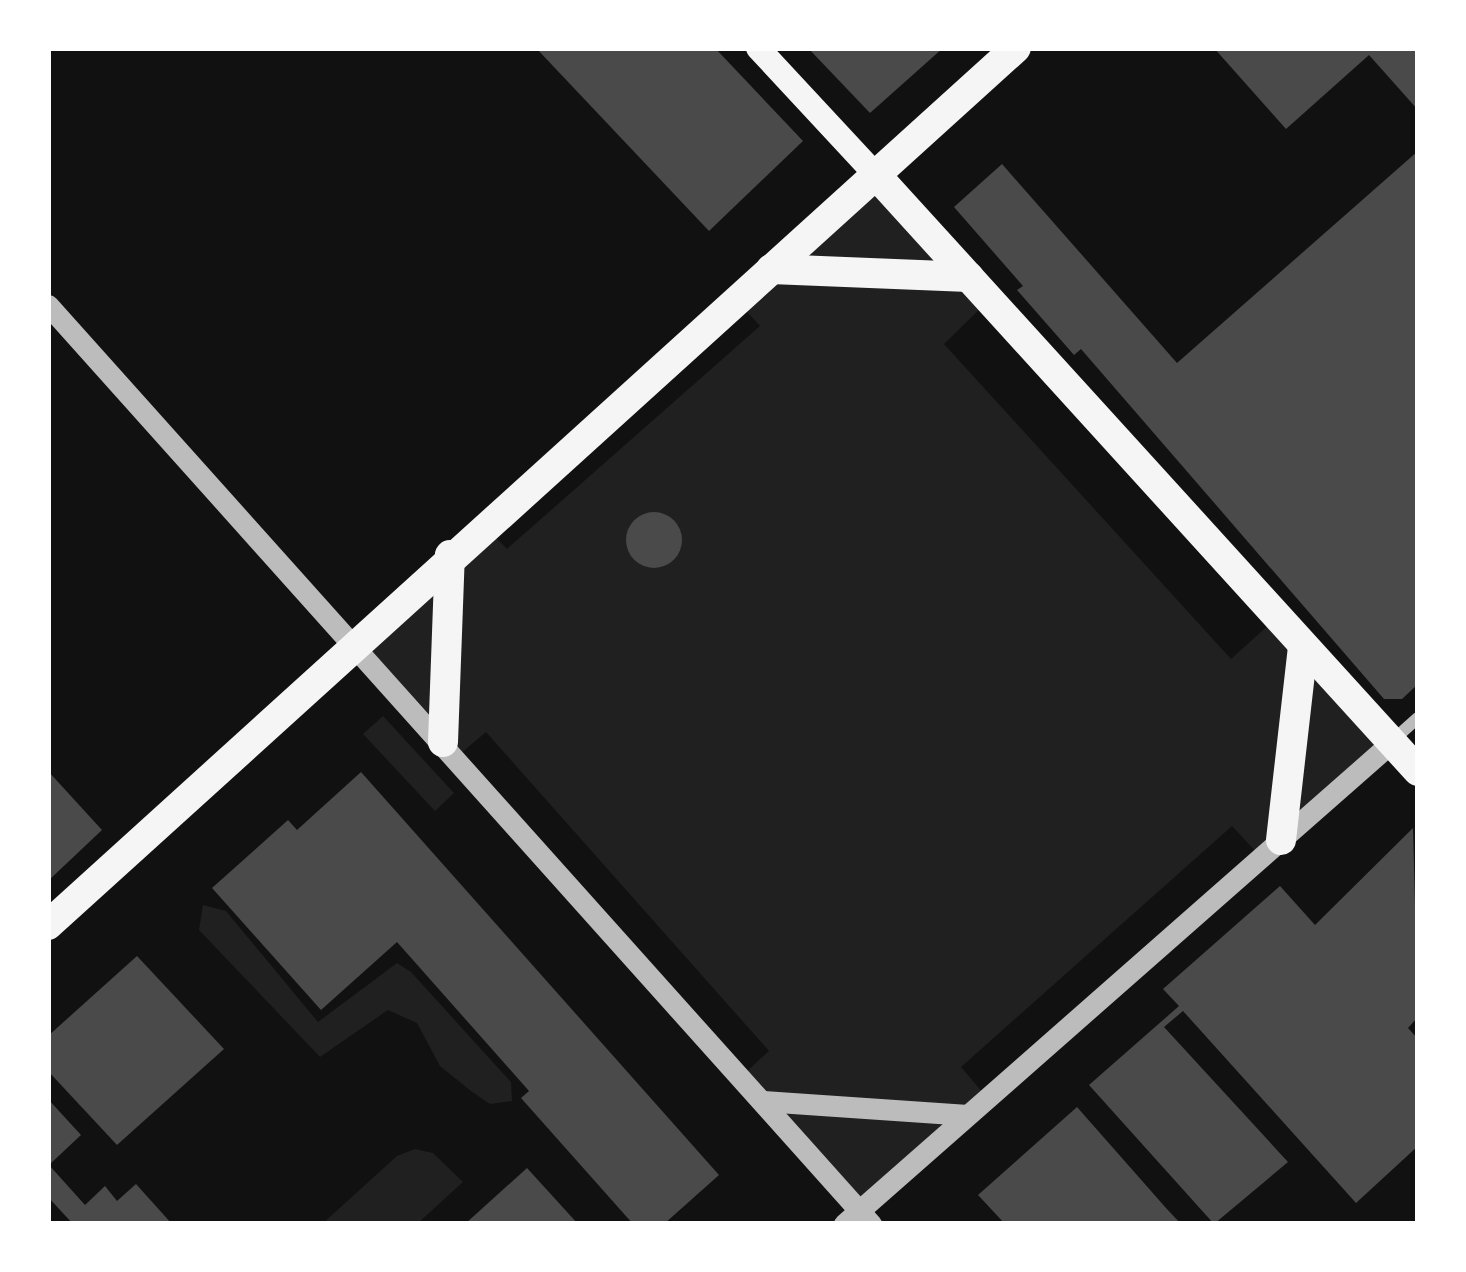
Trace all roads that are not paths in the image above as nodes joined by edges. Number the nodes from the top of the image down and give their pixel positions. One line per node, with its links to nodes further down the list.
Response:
1 (758, 48): 3 (main road)
2 (1016, 48): 3 (main road)
3 (875, 174): 4 (main road); 5 (main road)
4 (771, 269): 5 (main road); 7 (main road)
5 (969, 277): 9 (main road)
6 (48, 305): 8 (street)
7 (450, 555): 8 (main road); 11 (main road)
8 (353, 641): 11 (street); 15 (main road)
9 (1303, 646): 12 (main road); 14 (main road)
10 (1418, 718): 12 (street)
11 (443, 742): 16 (street)
12 (1390, 743): 13 (main road); 14 (street)
13 (1418, 771)
14 (1281, 840): 17 (street)
15 (48, 925)
16 (763, 1101): 17 (street); 18 (street)
17 (968, 1114): 18 (street)
18 (858, 1219)

